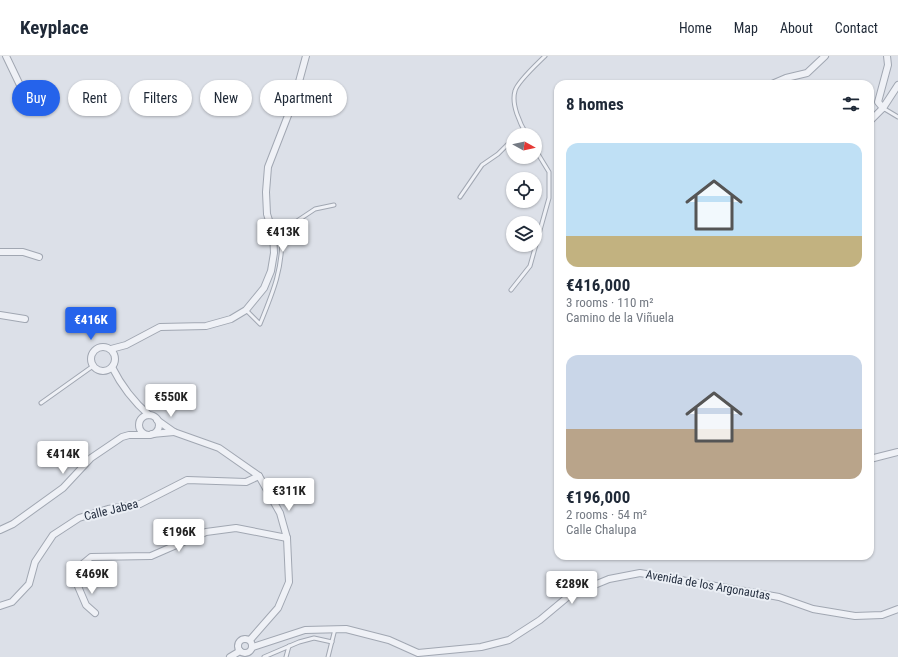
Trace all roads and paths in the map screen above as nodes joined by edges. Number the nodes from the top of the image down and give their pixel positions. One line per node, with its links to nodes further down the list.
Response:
1 (6, 56): 6 (street)
2 (306, 56): 20 (street)
3 (545, 56): 12 (lane)
4 (825, 56): 7 (street)
5 (887, 56): 9 (street)
6 (18, 80)
7 (781, 80)
8 (898, 84): 9 (street)
9 (883, 108): 10 (street); 11 (lane)
10 (874, 117)
11 (898, 117)
12 (523, 128)
13 (506, 146): 15 (lane)
14 (542, 160): 19 (lane)
15 (460, 197)
16 (334, 205): 20 (lane)
17 (0, 252): 18 (street)
18 (39, 257)
19 (512, 290)
20 (246, 310): 23 (street)
21 (0, 315): 22 (street)
22 (25, 320)
23 (126, 345): 24 (street); 25 (street)
24 (111, 349): 25 (street); 26 (street)
25 (116, 358): 27 (street)
26 (93, 366): 27 (street); 28 (lane)
27 (109, 369): 29 (street)
28 (41, 404)
29 (140, 407): 30 (street); 32 (street)
30 (149, 415): 31 (street); 32 (street)
31 (157, 420): 33 (street); 35 (street)
32 (140, 421): 34 (street); 35 (street)
33 (174, 432): 35 (street); 38 (street)
34 (129, 435): 35 (street); 39 (street)
35 (150, 435)
36 (898, 452): 37 (street)
37 (874, 458)
38 (259, 476): 40 (street); 41 (street, Calle Jabea)
39 (0, 530)
40 (287, 538): 43 (street); 45 (street)
41 (0, 606)
42 (898, 609): 44 (street, Avenida de los Argonautas)
43 (95, 613)
44 (336, 629): 46 (lane); 48 (street, Avenida de los Argonautas)
45 (250, 640): 48 (street); 49 (street)
46 (332, 642): 47 (lane); 53 (lane)
47 (289, 646): 51 (lane); 52 (lane)
48 (253, 647): 49 (street)
49 (240, 651): 50 (street)
50 (230, 657)
51 (264, 657)
52 (286, 657)
53 (328, 657)

